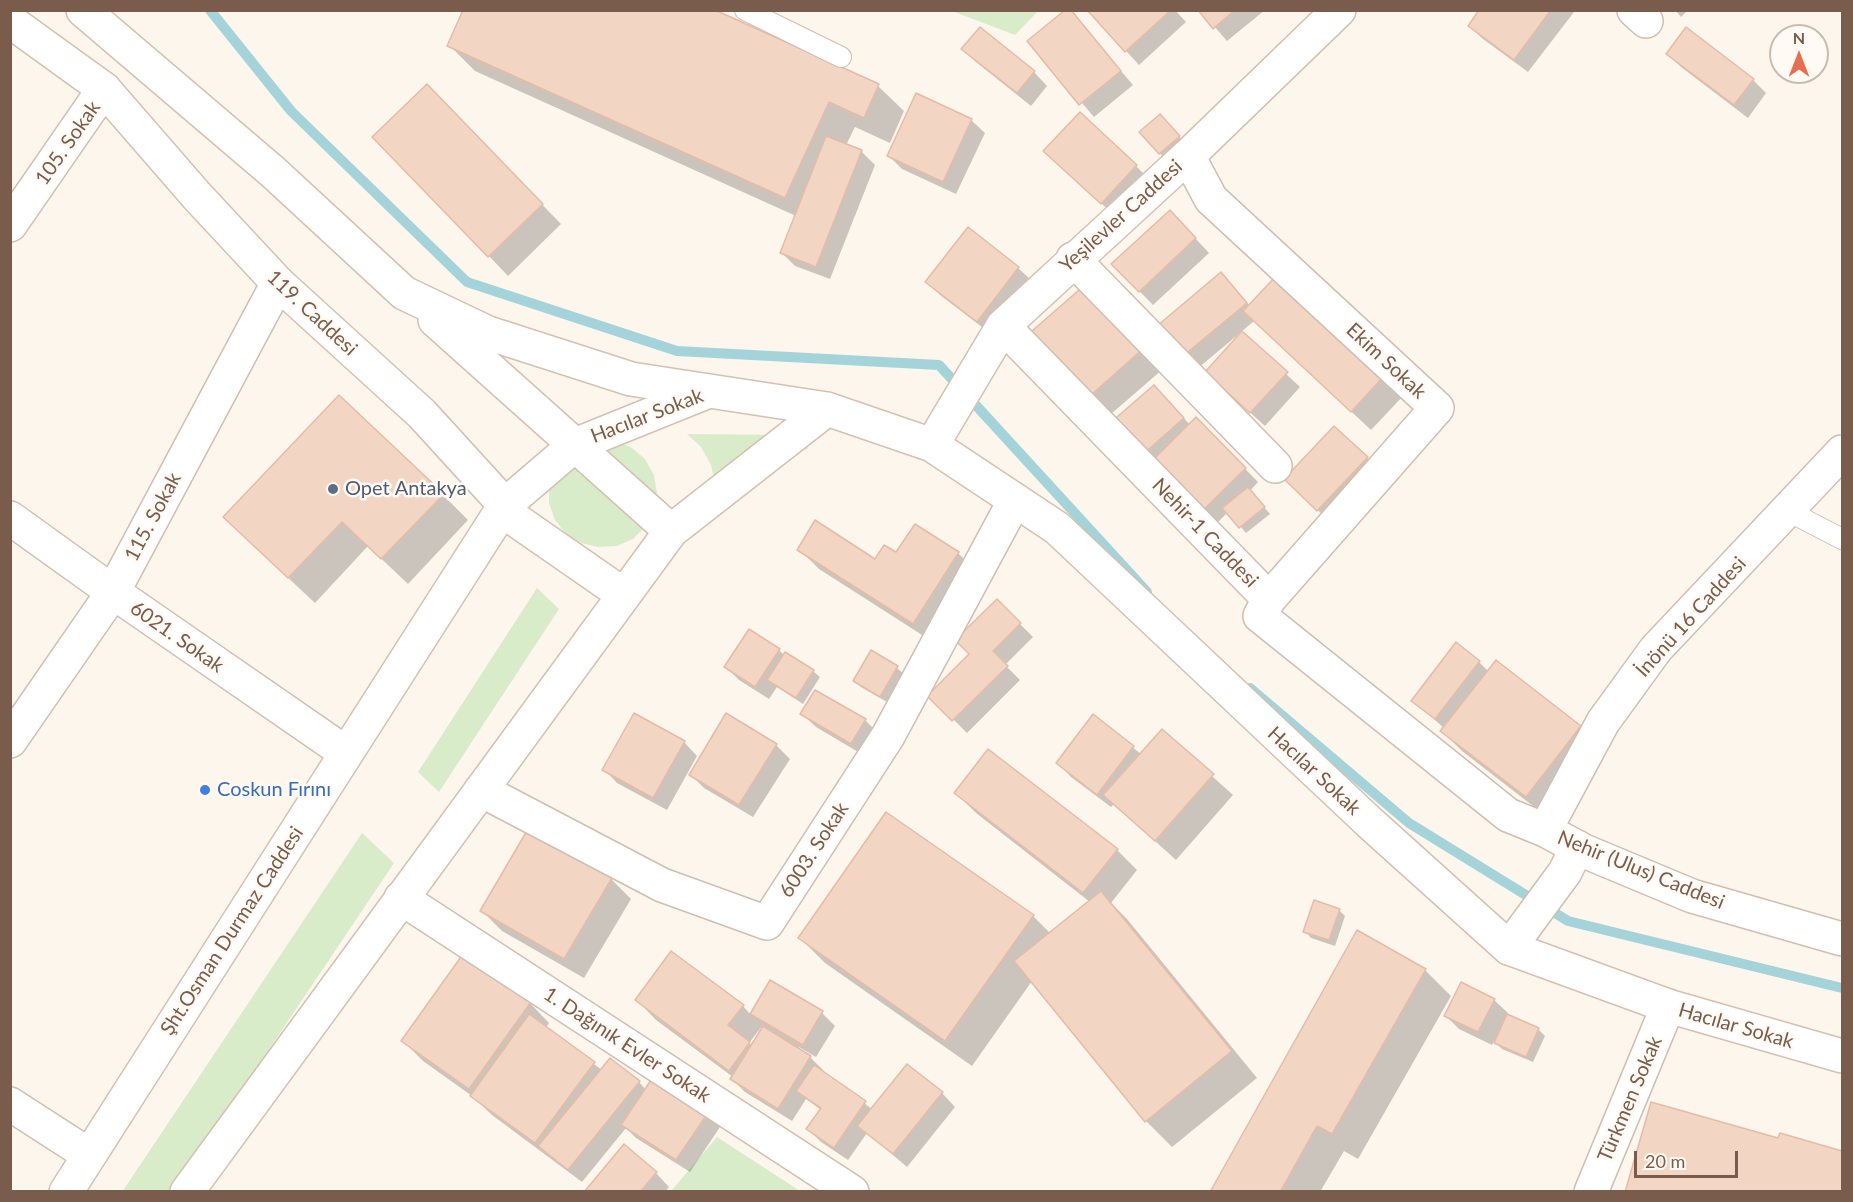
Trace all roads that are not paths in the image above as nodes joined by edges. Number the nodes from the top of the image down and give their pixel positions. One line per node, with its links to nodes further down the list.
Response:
1 (83, 10): 11 (street)
2 (745, 10): 5 (lane)
3 (1339, 10): 7 (street, Yeşilevler Caddesi)
4 (10, 21): 6 (street, 119. Caddesi)
5 (841, 57)
6 (104, 90): 8 (street, 105. Sokak); 10 (street, 119. Caddesi)
7 (1188, 156): 9 (street, Yeşilevler Caddesi); 27 (street, Ekim Sokak)
8 (10, 225)
9 (1073, 259): 12 (street, Yeşilevler Caddesi); 18 (street)
10 (278, 283): 20 (street, 119. Caddesi); 25 (street, 115. Sokak)
11 (404, 293): 13 (street); 15 (street)
12 (1003, 326): 16 (street, Yeşilevler Caddesi); 27 (street, Nehir-1 Caddesi)
13 (711, 390): 14 (street, Hacılar Sokak); 15 (street, Hacılar Sokak)
14 (827, 409): 16 (street, Hacılar Sokak); 23 (street)
15 (575, 445): 20 (street, Şht.Osman Durmaz Caddesi); 23 (street)
16 (932, 445): 19 (street, Hacılar Sokak)
17 (1842, 452): 21 (street, İnönü 16 Caddesi)
18 (1275, 466)
19 (1015, 500): 30 (street, 6003. Sokak); 35 (street, Hacılar Sokak)
20 (505, 505): 26 (street, 119. Caddesi); 29 (street, Şht.Osman Durmaz Caddesi)
21 (1788, 511): 24 (lane); 31 (street, İnönü 16 Caddesi)
22 (10, 518): 25 (street, 6021. Sokak)
23 (670, 531): 26 (street)
24 (1842, 539)
25 (113, 592): 28 (street, 115. Sokak); 29 (street, 6021. Sokak)
26 (624, 595): 30 (street)
27 (1269, 599): 31 (street, Nehir-1 Caddesi)
28 (10, 741)
29 (346, 753): 39 (street, Şht.Osman Durmaz Caddesi)
30 (481, 790): 33 (street)
31 (1545, 830): 32 (street, Nehir (Ulus) Caddesi)
32 (1571, 859): 34 (street, Nehir (Ulus) Caddesi); 35 (street)
33 (401, 898): 41 (street); 42 (street, 1. Dağınık Evler Sokak)
34 (1842, 939)
35 (1509, 948): 36 (street, Hacılar Sokak)
36 (1668, 1006): 37 (street, Hacılar Sokak); 43 (street, Türkmen Sokak)
37 (1842, 1056)
38 (10, 1104): 39 (street)
39 (89, 1155): 40 (street, Şht.Osman Durmaz Caddesi)
40 (66, 1191)
41 (187, 1191)
42 (852, 1191)
43 (1591, 1191)

